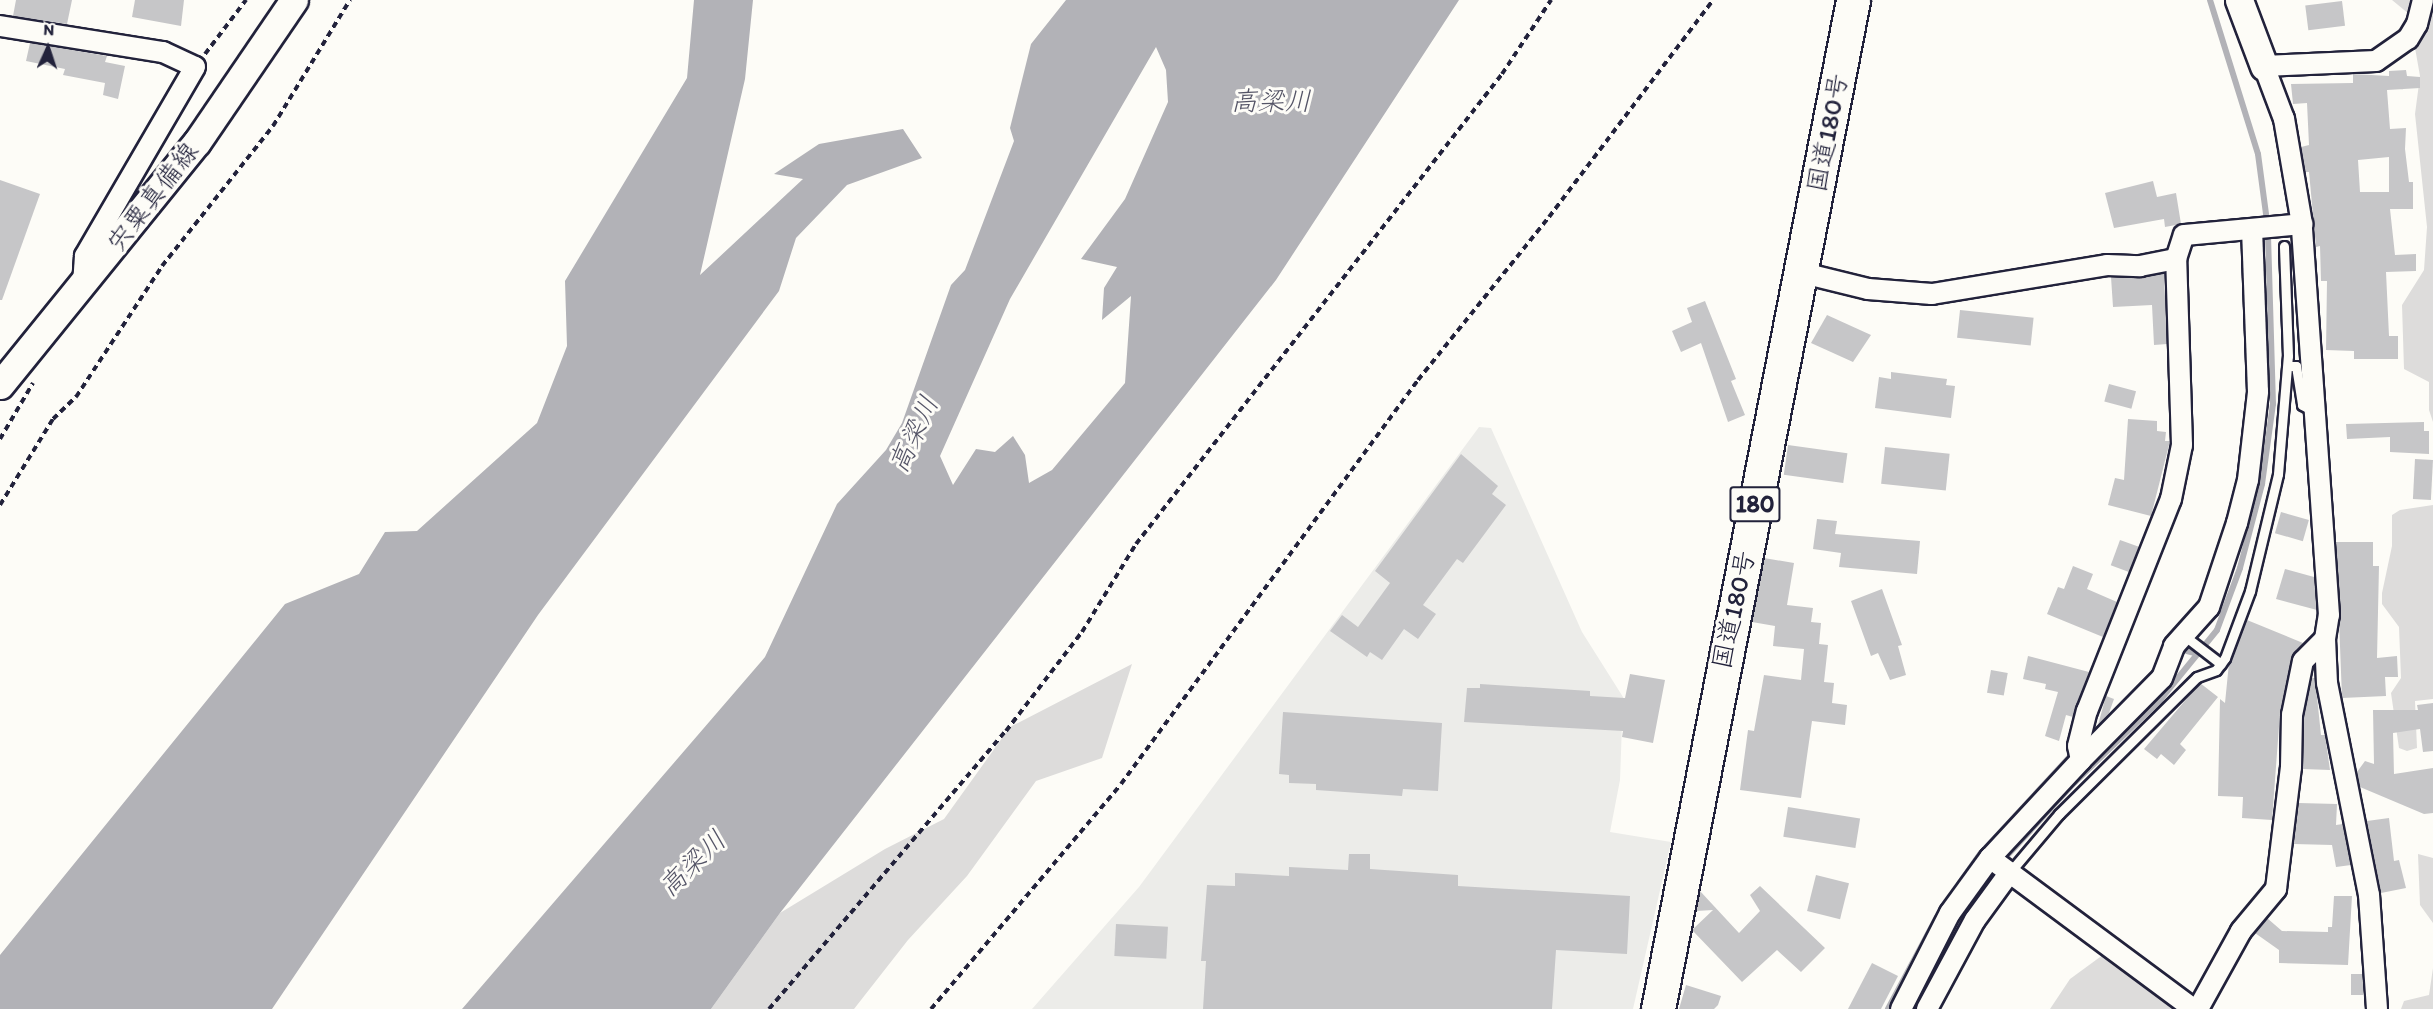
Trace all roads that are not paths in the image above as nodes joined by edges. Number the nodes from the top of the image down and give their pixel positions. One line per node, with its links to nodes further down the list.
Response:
1 (294, 0): 12 (main road, 宍粟真備線)
2 (1853, 0): 11 (highway, 国道180号 / 180)
3 (2239, 0): 6 (main road)
4 (2423, 0): 6 (street)
5 (0, 26): 12 (street)
6 (2264, 66): 7 (street)
7 (2302, 224): 8 (street); 15 (street)
8 (2252, 229): 10 (street); 16 (street)
9 (2284, 246): 13 (lane)
10 (2176, 259): 11 (street); 19 (street)
11 (1803, 273): 21 (highway, 国道180号 / 180)
12 (83, 286): 14 (main road, 宍粟真備線)
13 (2288, 366): 15 (lane); 18 (lane)
14 (0, 385)
15 (2314, 411): 17 (street)
16 (2187, 637): 18 (lane); 19 (street)
17 (2325, 639): 25 (street); 26 (street)
18 (2221, 664): 20 (lane)
19 (2079, 753): 20 (street)
20 (2000, 865): 22 (street); 23 (street); 24 (street)
21 (1658, 1009)
22 (1901, 1009)
23 (1927, 1009)
24 (2193, 1009)
25 (2198, 1009)
26 (2377, 1009)

